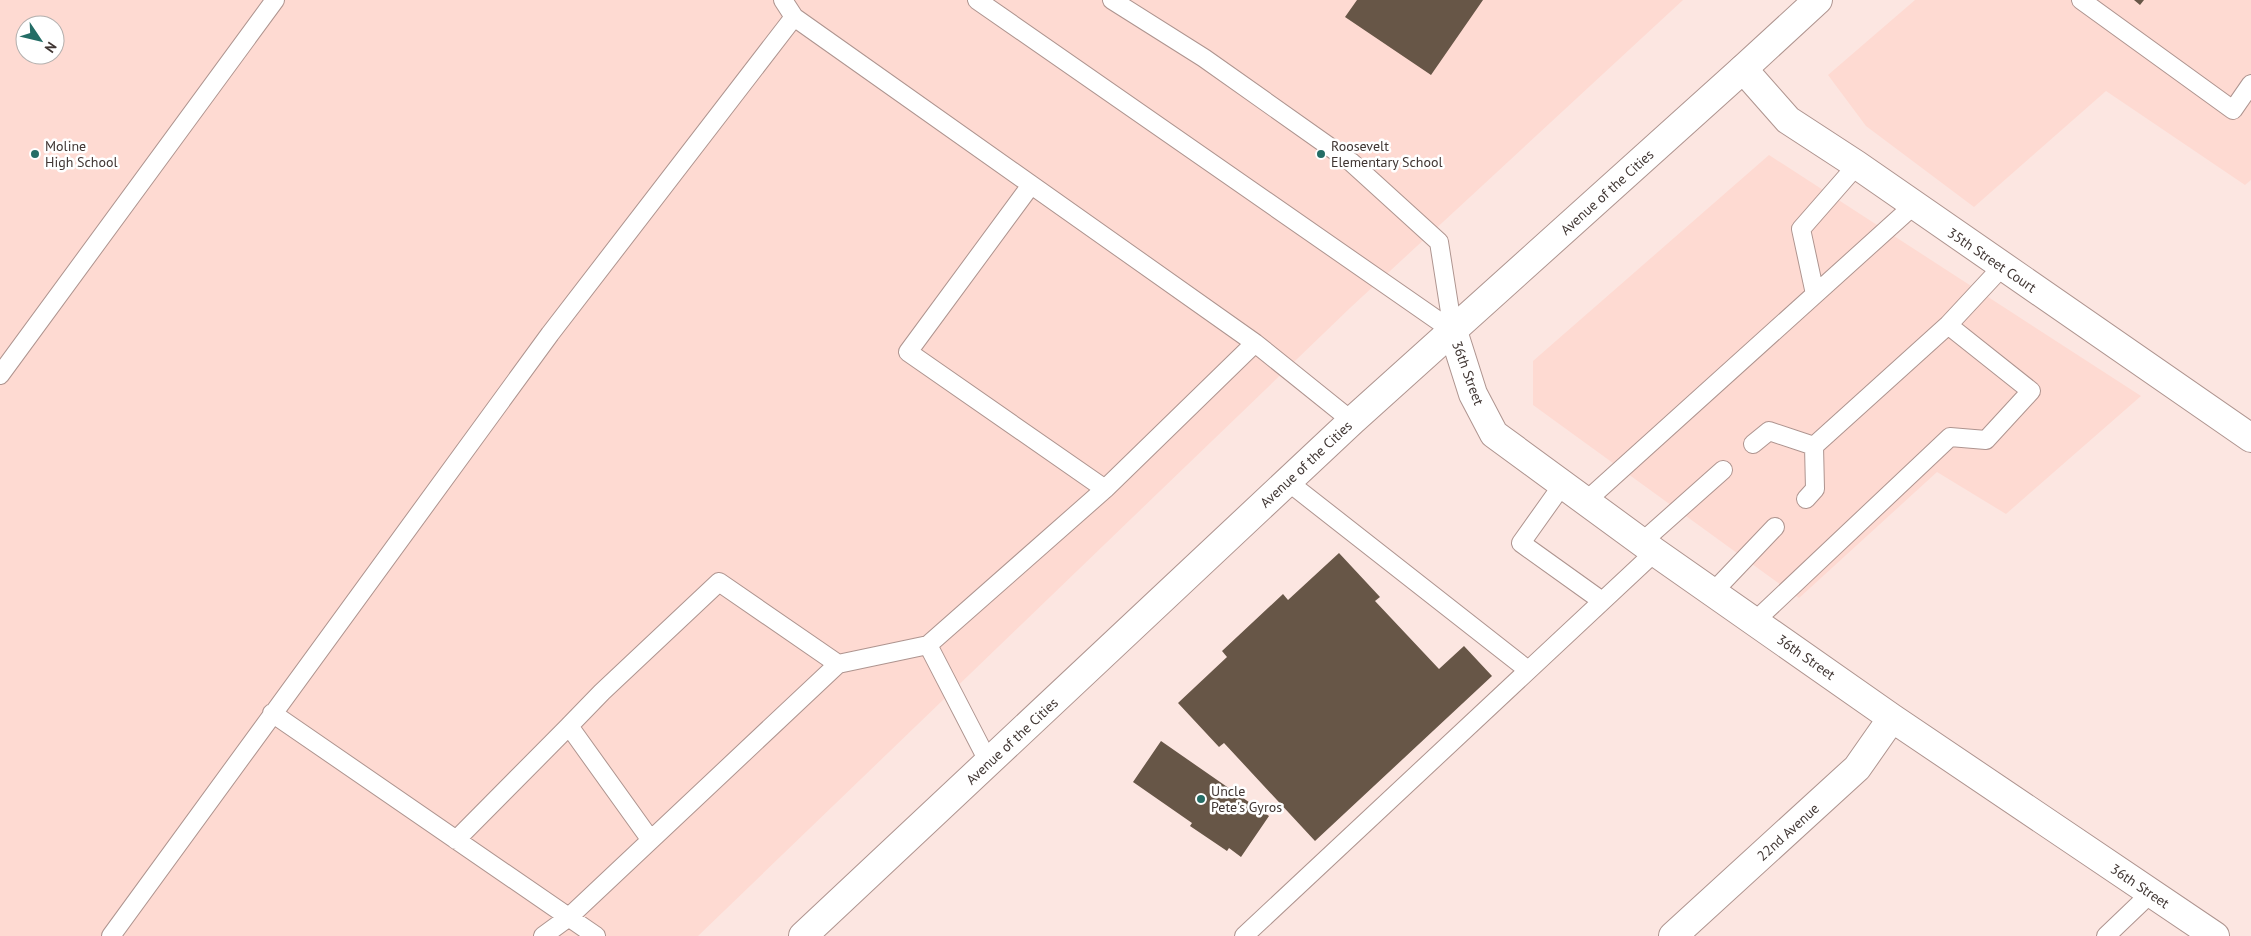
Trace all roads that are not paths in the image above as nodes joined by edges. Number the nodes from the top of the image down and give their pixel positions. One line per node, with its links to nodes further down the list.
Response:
1 (275, 0): 18 (lane)
2 (783, 0): 7 (lane)
3 (1112, 0): 16 (lane)
4 (1818, 0): 8 (street, Avenue of the Cities)
5 (2081, 0): 9 (lane)
6 (983, 2): 16 (lane)
7 (794, 17): 11 (lane); 37 (lane)
8 (1743, 69): 10 (street, 35th Street Court); 16 (street, Avenue of the Cities)
9 (2251, 84)
10 (1857, 165): 12 (street, 35th Street Court); 14 (lane)
11 (1031, 185): 17 (lane); 26 (lane)
12 (1913, 206): 13 (street, 35th Street Court); 14 (lane)
13 (2002, 267): 15 (lane); 20 (street, 35th Street Court)
14 (1815, 294): 28 (lane)
15 (1948, 325): 22 (lane); 33 (lane)
16 (1453, 331): 19 (street, Avenue of the Cities); 25 (street, 36th Street)
17 (1255, 342): 19 (lane); 26 (lane)
18 (0, 375)
19 (1352, 421): 24 (street, Avenue of the Cities)
20 (2251, 438)
21 (1753, 444): 22 (lane)
22 (1814, 446): 27 (lane)
23 (1723, 470): 30 (lane)
24 (1287, 481): 36 (lane); 40 (street, Avenue of the Cities)
25 (1563, 484): 28 (street, 36th Street); 32 (lane)
26 (1104, 489): 34 (lane)
27 (1806, 499)
28 (1586, 501): 30 (street, 36th Street)
29 (1775, 527): 31 (lane)
30 (1648, 547): 31 (street, 36th Street); 32 (lane)
31 (1714, 591): 33 (street, 36th Street)
32 (1602, 601): 36 (lane)
33 (1755, 620): 38 (street, 36th Street)
34 (928, 645): 35 (lane); 40 (lane)
35 (838, 664): 39 (lane); 41 (lane)
36 (1528, 670): 49 (lane)
37 (272, 713): 42 (lane); 45 (lane)
38 (1892, 718): 43 (street, 36th Street); 50 (street, 22nd Avenue)
39 (569, 726): 41 (lane); 42 (lane)
40 (989, 763): 48 (street, Avenue of the Cities)
41 (650, 839): 44 (lane)
42 (456, 840): 44 (lane)
43 (2151, 894): 51 (lane); 52 (street, 36th Street)
44 (568, 917): 46 (lane); 47 (lane)
45 (111, 936)
46 (543, 936)
47 (596, 936)
48 (803, 936)
49 (1244, 936)
50 (1673, 936)
51 (2106, 936)
52 (2215, 936)

